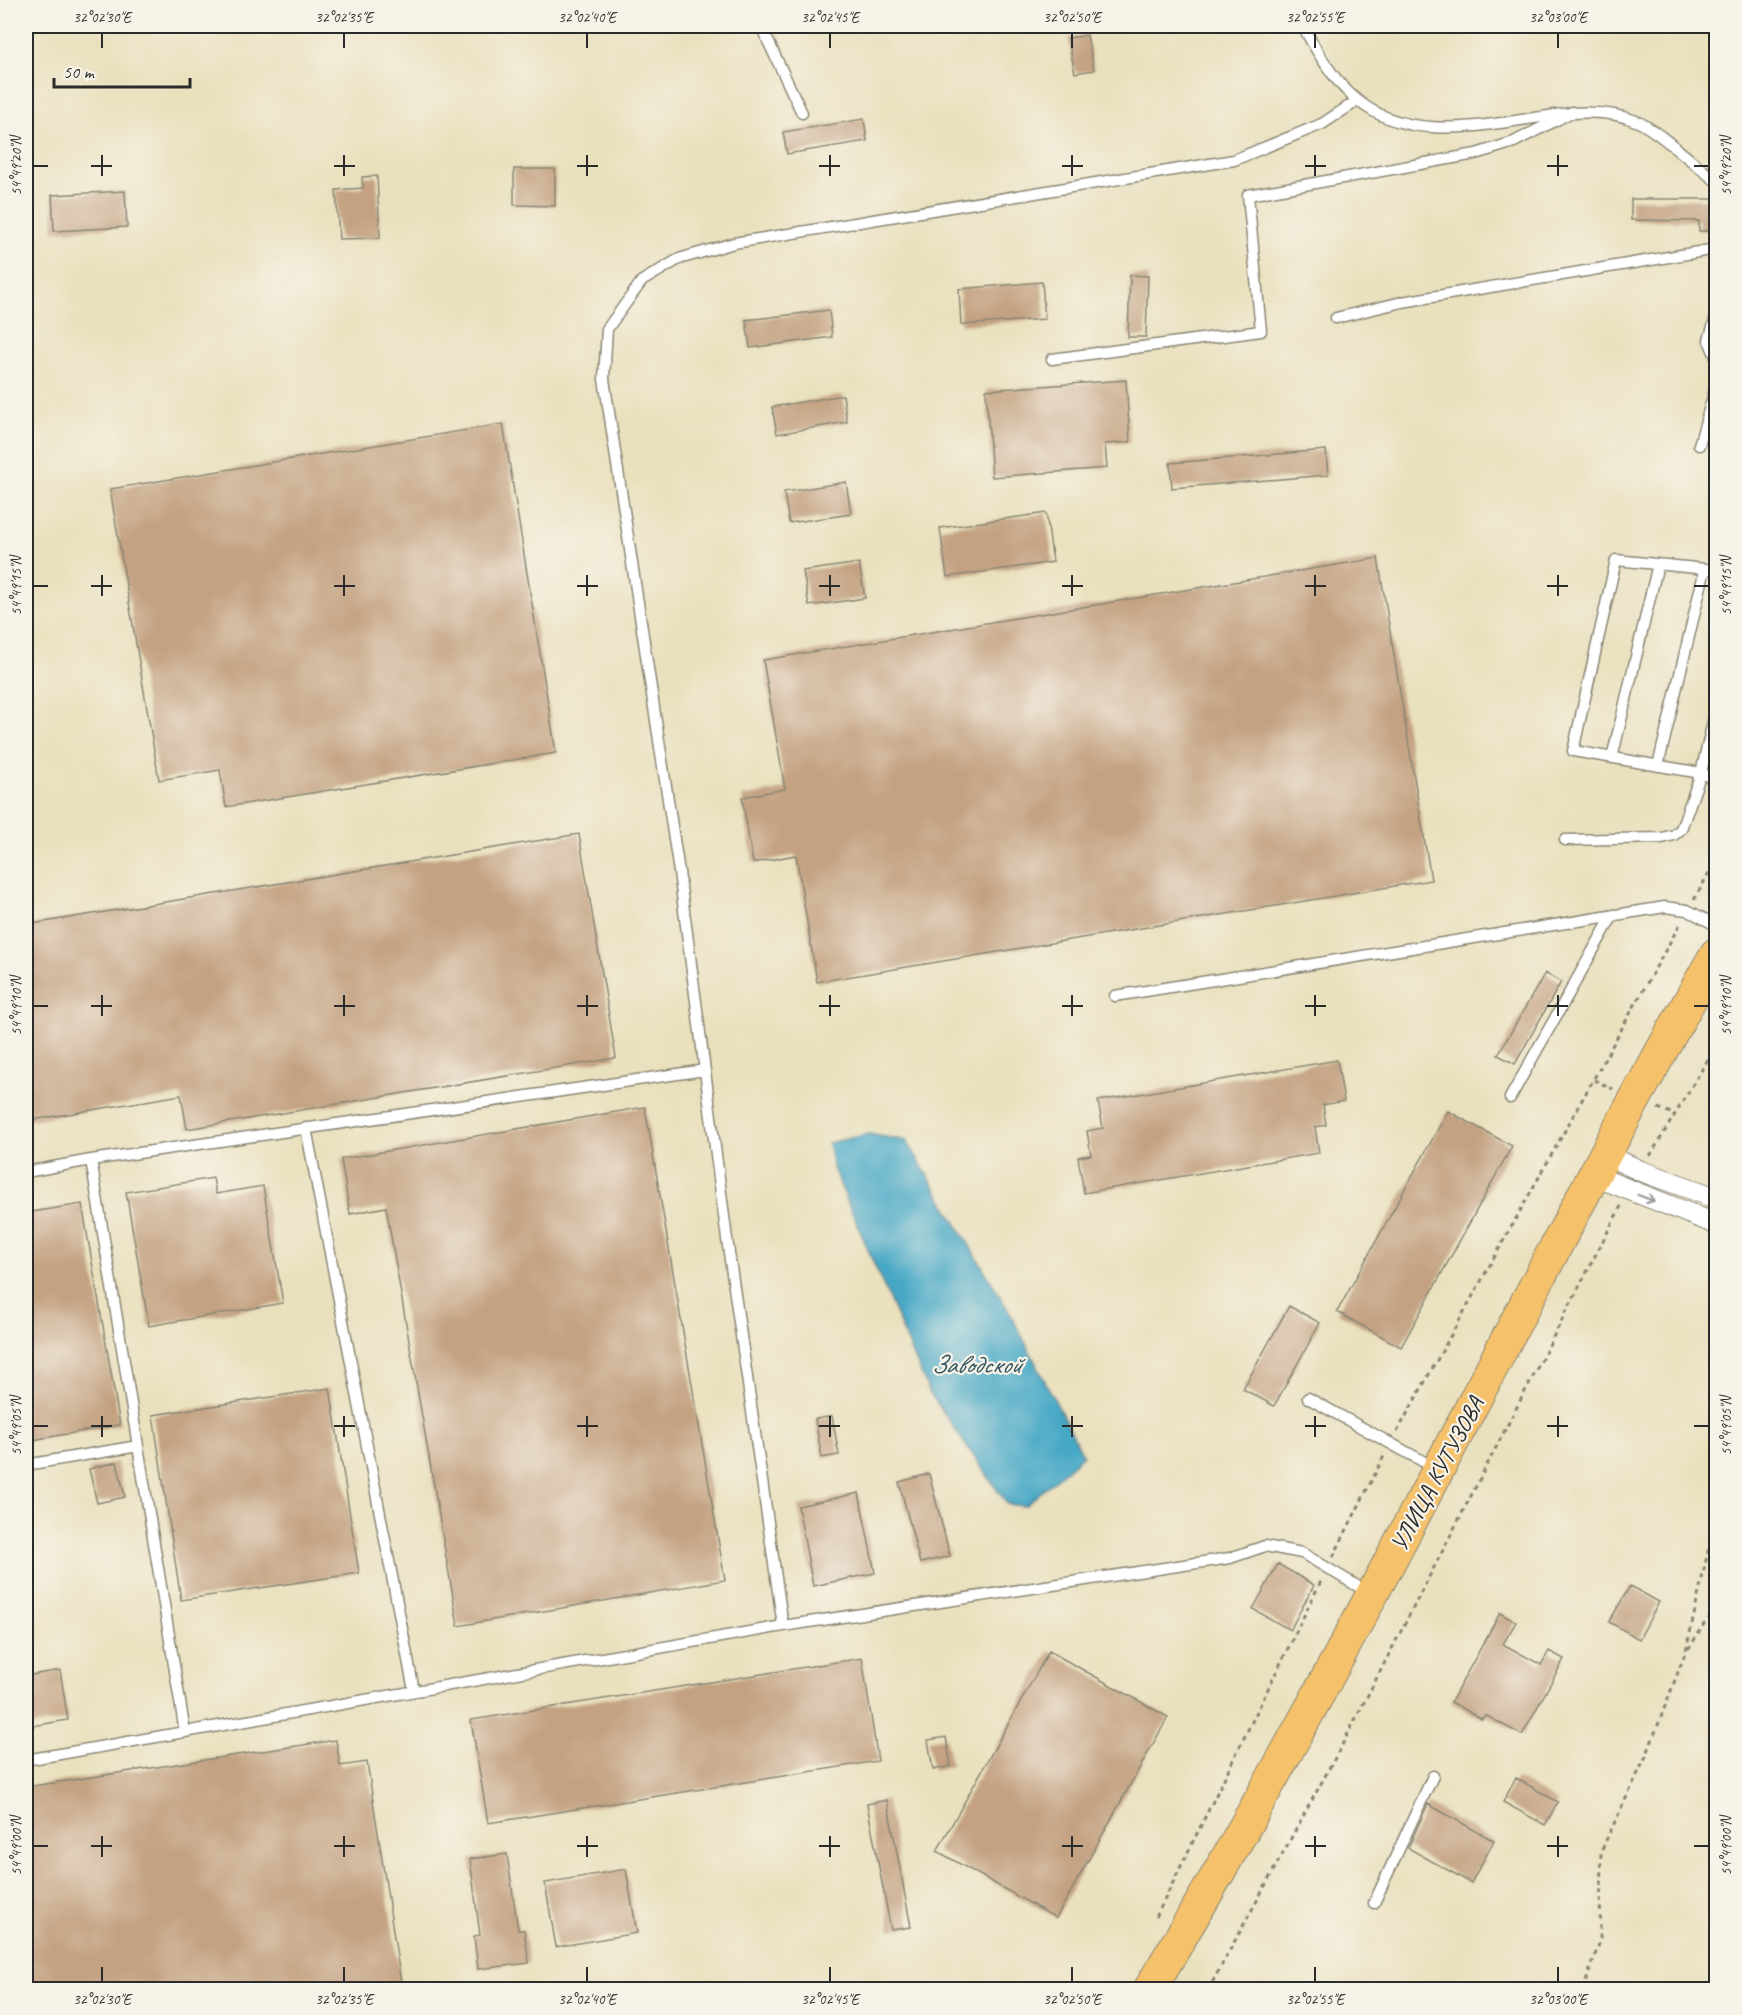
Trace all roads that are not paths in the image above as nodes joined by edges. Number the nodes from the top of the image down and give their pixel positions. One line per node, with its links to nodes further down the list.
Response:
1 (761, 26): 5 (lane)
2 (1303, 27): 3 (lane)
3 (1357, 101): 4 (lane); 26 (lane)
4 (1572, 112): 6 (lane); 11 (lane)
5 (802, 113)
6 (1716, 181)
7 (1716, 249): 9 (lane)
8 (1716, 317): 10 (lane)
9 (1336, 318)
10 (1716, 357)
11 (1052, 359)
12 (1716, 386): 13 (lane)
13 (1699, 445)
14 (1658, 564): 15 (lane); 17 (lane); 17 (lane)
15 (1711, 570): 18 (lane)
16 (1716, 709): 19 (lane)
17 (1612, 758): 18 (lane)
18 (1658, 766): 19 (lane)
19 (1701, 773): 20 (lane); 21 (lane)
20 (1716, 780)
21 (1565, 840)
22 (1613, 915): 23 (lane); 25 (lane); 27 (lane)
23 (1716, 924)
24 (1716, 954): 30 (main road, УЛИЦА КУТУЗОВА)
25 (1115, 996)
26 (705, 1070): 28 (lane); 39 (lane)
27 (1510, 1098)
28 (306, 1128): 29 (lane); 40 (lane)
29 (91, 1160): 31 (lane); 35 (lane)
30 (1598, 1165): 32 (street); 33 (street, one-way to 33); 37 (main road, УЛИЦА КУТУЗОВА)
31 (26, 1172)
32 (1716, 1198)
33 (1716, 1224)
34 (1308, 1398): 37 (lane)
35 (138, 1446): 36 (lane); 41 (lane)
36 (26, 1465)
37 (1440, 1470): 38 (main road, УЛИЦА КУТУЗОВА)
38 (1372, 1595): 39 (lane); 45 (main road, УЛИЦА КУТУЗОВА)
39 (783, 1626): 40 (lane)
40 (414, 1691): 41 (lane)
41 (185, 1732): 42 (lane)
42 (26, 1760)
43 (1433, 1776): 44 (lane)
44 (1374, 1903)
45 (1149, 1989)

